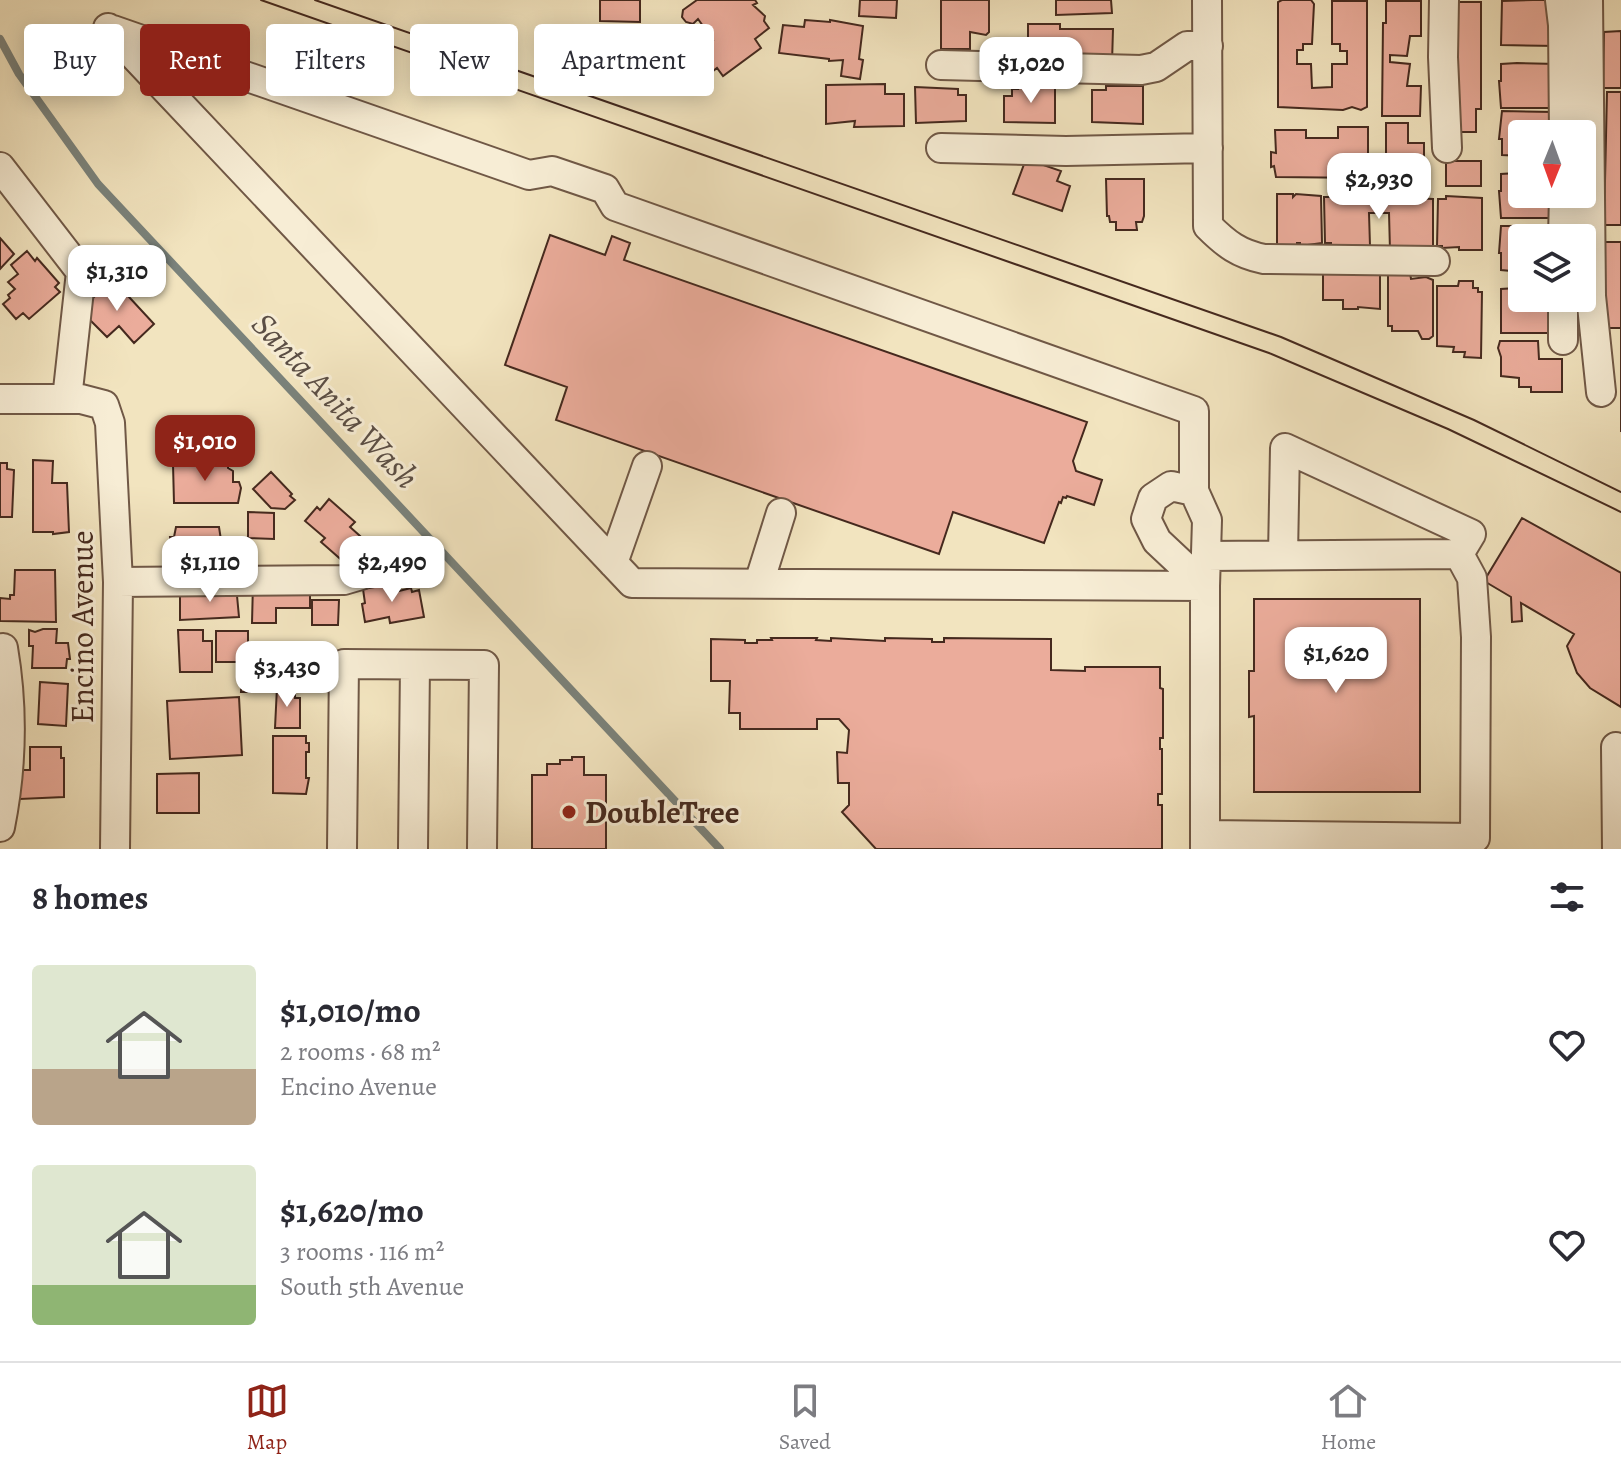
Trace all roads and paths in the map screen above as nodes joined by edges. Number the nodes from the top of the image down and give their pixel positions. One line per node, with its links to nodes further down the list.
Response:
1 (1207, 0): 5 (street)
2 (1444, 0): 10 (street)
3 (1560, 0): 7 (street)
4 (1588, 0): 15 (street)
5 (1208, 46): 6 (street); 9 (street)
6 (941, 65)
7 (1564, 120)
8 (941, 148): 9 (street)
9 (1208, 148): 12 (street)
10 (1447, 148)
11 (0, 167): 17 (street)
12 (1435, 261)
13 (1563, 312): 14 (street)
14 (1563, 340)
15 (1601, 392)
16 (0, 399): 17 (street)
17 (67, 399): 26 (street, Encino Avenue)
18 (647, 466): 25 (street)
19 (1194, 491): 23 (street); 25 (street); 28 (street)
20 (781, 513): 27 (street)
21 (1459, 554): 22 (street); 22 (street); 33 (street)
22 (1283, 555): 23 (street)
23 (1206, 556): 28 (street)
24 (378, 558): 26 (street)
25 (613, 563): 27 (street)
26 (118, 582): 34 (street, Encino Avenue)
27 (759, 583): 28 (street)
28 (1205, 586): 33 (street)
29 (3, 648): 32 (street)
30 (415, 665): 35 (street); 36 (street); 37 (street)
31 (1616, 747): 38 (street)
32 (0, 827)
33 (1206, 842)
34 (115, 849)
35 (342, 849)
36 (413, 849)
37 (482, 849)
38 (1617, 849)

